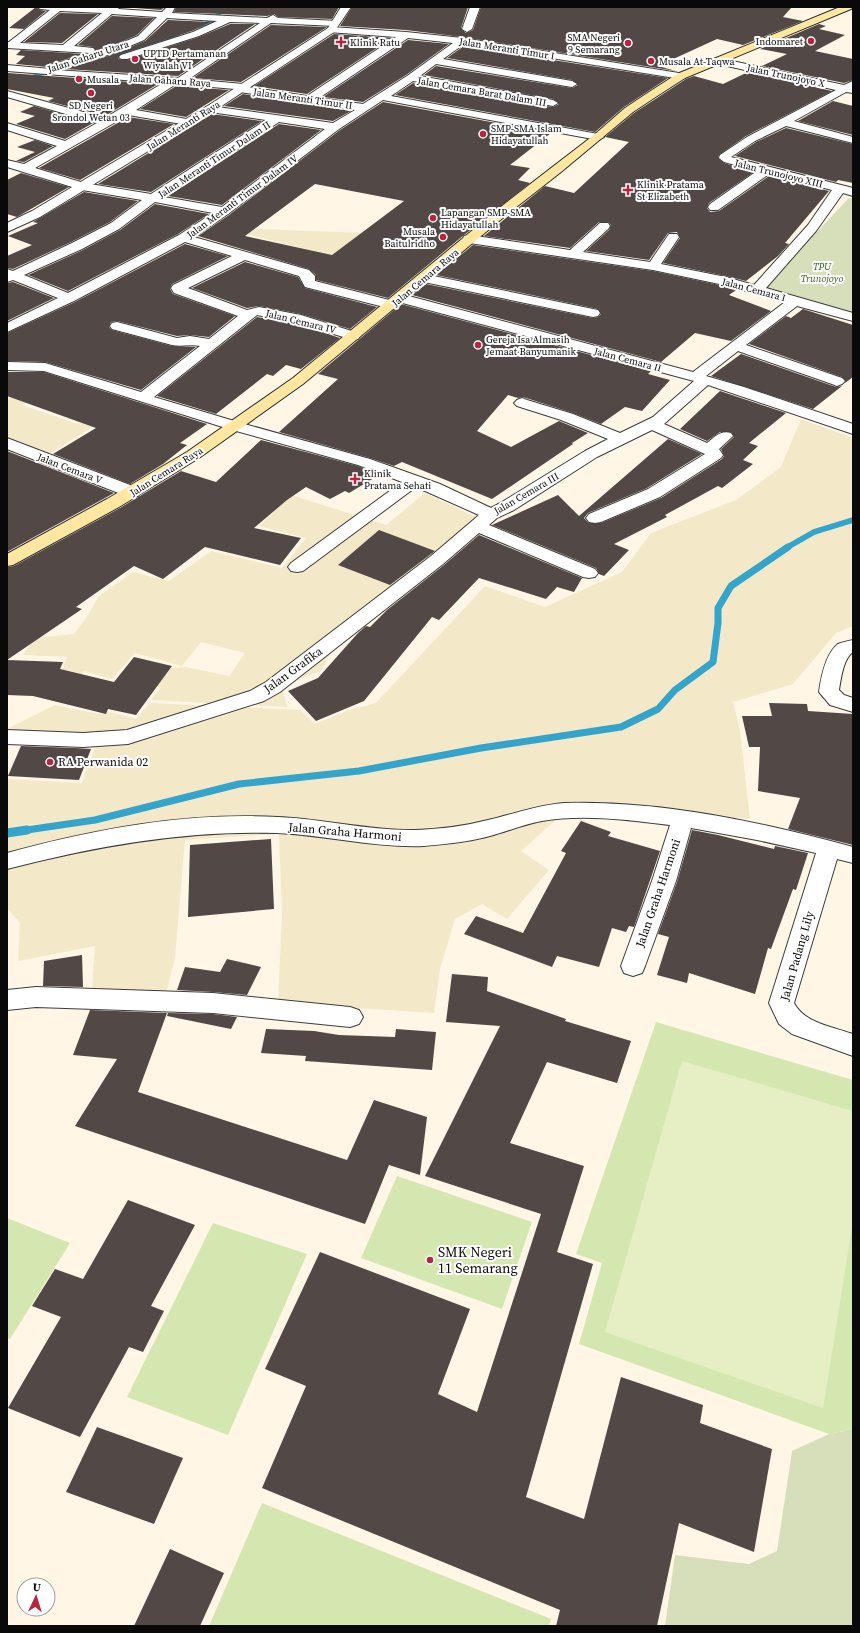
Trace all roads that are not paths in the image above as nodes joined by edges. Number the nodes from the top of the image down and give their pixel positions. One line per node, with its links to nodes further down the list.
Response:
1 (43, 7): 2 (street, Jalan Meranti Timur I)
2 (59, 7): 8 (street, Jalan Meranti Timur I); 17 (street)
3 (172, 7): 10 (street, Jalan Gaharu Utara)
4 (235, 7): 11 (street)
5 (346, 7): 13 (street, Jalan Meranti Raya)
6 (475, 7): 14 (street)
7 (848, 7): 21 (main road, Jalan Cemara Raya)
8 (113, 9): 10 (street, Jalan Meranti Timur I); 18 (street)
9 (277, 11): 12 (street)
10 (163, 14): 11 (street, Jalan Meranti Timur I); 19 (street, Jalan Gaharu Utara)
11 (225, 19): 12 (street, Jalan Meranti Timur I); 25 (street, Jalan Gaharu Raya)
12 (271, 20): 13 (street, Jalan Meranti Timur I); 29 (street)
13 (333, 26): 15 (street, Jalan Meranti Timur I); 32 (street, Jalan Meranti Raya)
14 (467, 29)
15 (406, 35): 16 (street, Jalan Meranti Timur I); 34 (street)
16 (462, 41): 20 (street, Jalan Meranti Timur Dalam IV); 22 (street, Jalan Meranti Timur I)
17 (9, 45): 18 (street)
18 (65, 49): 19 (street)
19 (108, 52): 26 (street, Jalan Gaharu Utara)
20 (434, 61): 28 (street, Jalan Meranti Timur Dalam IV); 35 (street)
21 (718, 61): 27 (main road, Jalan Cemara Raya); 31 (street, Jalan Trunojoyo X)
22 (600, 63): 24 (street); 27 (street, Jalan Meranti Timur I)
23 (7, 68): 26 (street)
24 (589, 71)
25 (73, 74): 26 (street, Jalan Gaharu Raya); 29 (street, Jalan Gaharu Raya)
26 (38, 75): 30 (street)
27 (681, 76): 46 (main road, Jalan Cemara Raya)
28 (411, 78): 33 (street, Jalan Meranti Timur Dalam IV); 35 (street, Jalan Cemara Barat Dalam III)
29 (178, 80): 32 (street, Jalan Gaharu Raya); 38 (street)
30 (10, 87): 40 (street)
31 (850, 87): 42 (street, Jalan Trunojoyo XIII)
32 (242, 88): 34 (street, Jalan Meranti Timur II); 37 (street, Jalan Meranti Raya)
33 (382, 97): 36 (street, Jalan Meranti Timur Dalam IV); 43 (street)
34 (310, 99): 36 (street, Jalan Meranti Timur II)
35 (553, 103): 43 (street)
36 (366, 108): 45 (street, Jalan Meranti Timur Dalam IV)
37 (210, 109): 39 (street); 41 (street, Jalan Meranti Raya)
38 (126, 111): 40 (street); 41 (street)
39 (276, 118): 45 (street); 54 (street, Jalan Meranti Timur Dalam II)
40 (107, 122): 48 (street)
41 (188, 122): 51 (street, Jalan Meranti Raya)
42 (785, 122): 47 (street); 50 (street, Jalan Trunojoyo XIII)
43 (528, 125): 46 (street)
44 (7, 126): 48 (street)
45 (335, 127): 56 (street, Jalan Meranti Timur Dalam IV)
46 (598, 137): 61 (main road, Jalan Cemara Raya)
47 (853, 140)
48 (67, 145): 49 (street)
49 (13, 167): 51 (street)
50 (765, 171): 52 (street, Jalan Trunojoyo XIII); 55 (street)
51 (82, 186): 54 (street); 58 (street, Jalan Meranti Raya)
52 (840, 188): 53 (street, Jalan Trunojoyo XIII); 67 (street)
53 (853, 192)
54 (152, 199): 56 (street); 65 (street, Jalan Meranti Timur Dalam II)
55 (714, 207)
56 (224, 211): 60 (street, Jalan Meranti Timur Dalam IV)
57 (604, 226): 63 (street)
58 (7, 228)
59 (673, 237): 64 (street)
60 (184, 238): 62 (street, Jalan Cemara II); 68 (street, Jalan Meranti Timur Dalam IV)
61 (469, 239): 63 (street, Jalan Cemara I); 66 (main road, Jalan Cemara Raya)
62 (245, 254): 70 (street, Jalan Cemara II); 72 (street)
63 (573, 254): 64 (street, Jalan Cemara I)
64 (653, 266): 67 (street, Jalan Cemara I)
65 (9, 276): 68 (street)
66 (424, 278): 70 (main road, Jalan Cemara Raya); 71 (street)
67 (758, 289): 69 (street, Jalan Cemara I)
68 (69, 298): 75 (street, Jalan Meranti Timur Dalam IV)
69 (796, 300): 73 (street, Jalan Cemara I); 78 (street, Jalan Cemara III)
70 (396, 301): 76 (main road, Jalan Cemara Raya); 80 (street, Jalan Cemara II)
71 (593, 313)
72 (248, 315): 76 (street, Jalan Cemara IV); 77 (street, Jalan Cemara IV)
73 (853, 318)
74 (117, 326): 77 (street)
75 (7, 328)
76 (353, 336): 85 (main road, Jalan Cemara Raya)
77 (211, 344): 82 (street, Jalan Cemara IV)
78 (736, 346): 80 (street, Jalan Cemara III); 81 (street)
79 (7, 366): 82 (street)
80 (700, 378): 84 (street, Jalan Cemara III); 86 (street, Jalan Cemara II)
81 (837, 381)
82 (143, 398): 85 (street)
83 (522, 403): 88 (street)
84 (652, 424): 88 (street, Jalan Cemara III); 90 (street)
85 (235, 426): 91 (street, Jalan Cemara III); 92 (main road, Jalan Cemara Raya)
86 (853, 428)
87 (725, 436): 90 (street)
88 (621, 439): 94 (street, Jalan Cemara III)
89 (7, 443): 92 (street, Jalan Cemara V)
90 (710, 450): 93 (street)
91 (414, 481): 94 (street, Jalan Cemara III); 96 (street)
92 (132, 492): 95 (main road, Jalan Cemara Raya)
93 (595, 518)
94 (484, 520): 97 (street); 100 (street, Jalan Grafika)
95 (7, 561)
96 (297, 567)
97 (589, 573)
98 (853, 646): 99 (street)
99 (853, 704)
100 (7, 737)
101 (683, 819): 102 (street, Jalan Graha Harmoni); 104 (street, Jalan Graha Harmoni); 105 (street, Jalan Graha Harmoni)
102 (829, 848): 103 (street, Jalan Graha Harmoni); 108 (street, Jalan Padang Lily)
103 (853, 855)
104 (7, 861)
105 (633, 966)
106 (7, 1000): 107 (street)
107 (350, 1017)
108 (853, 1045)

